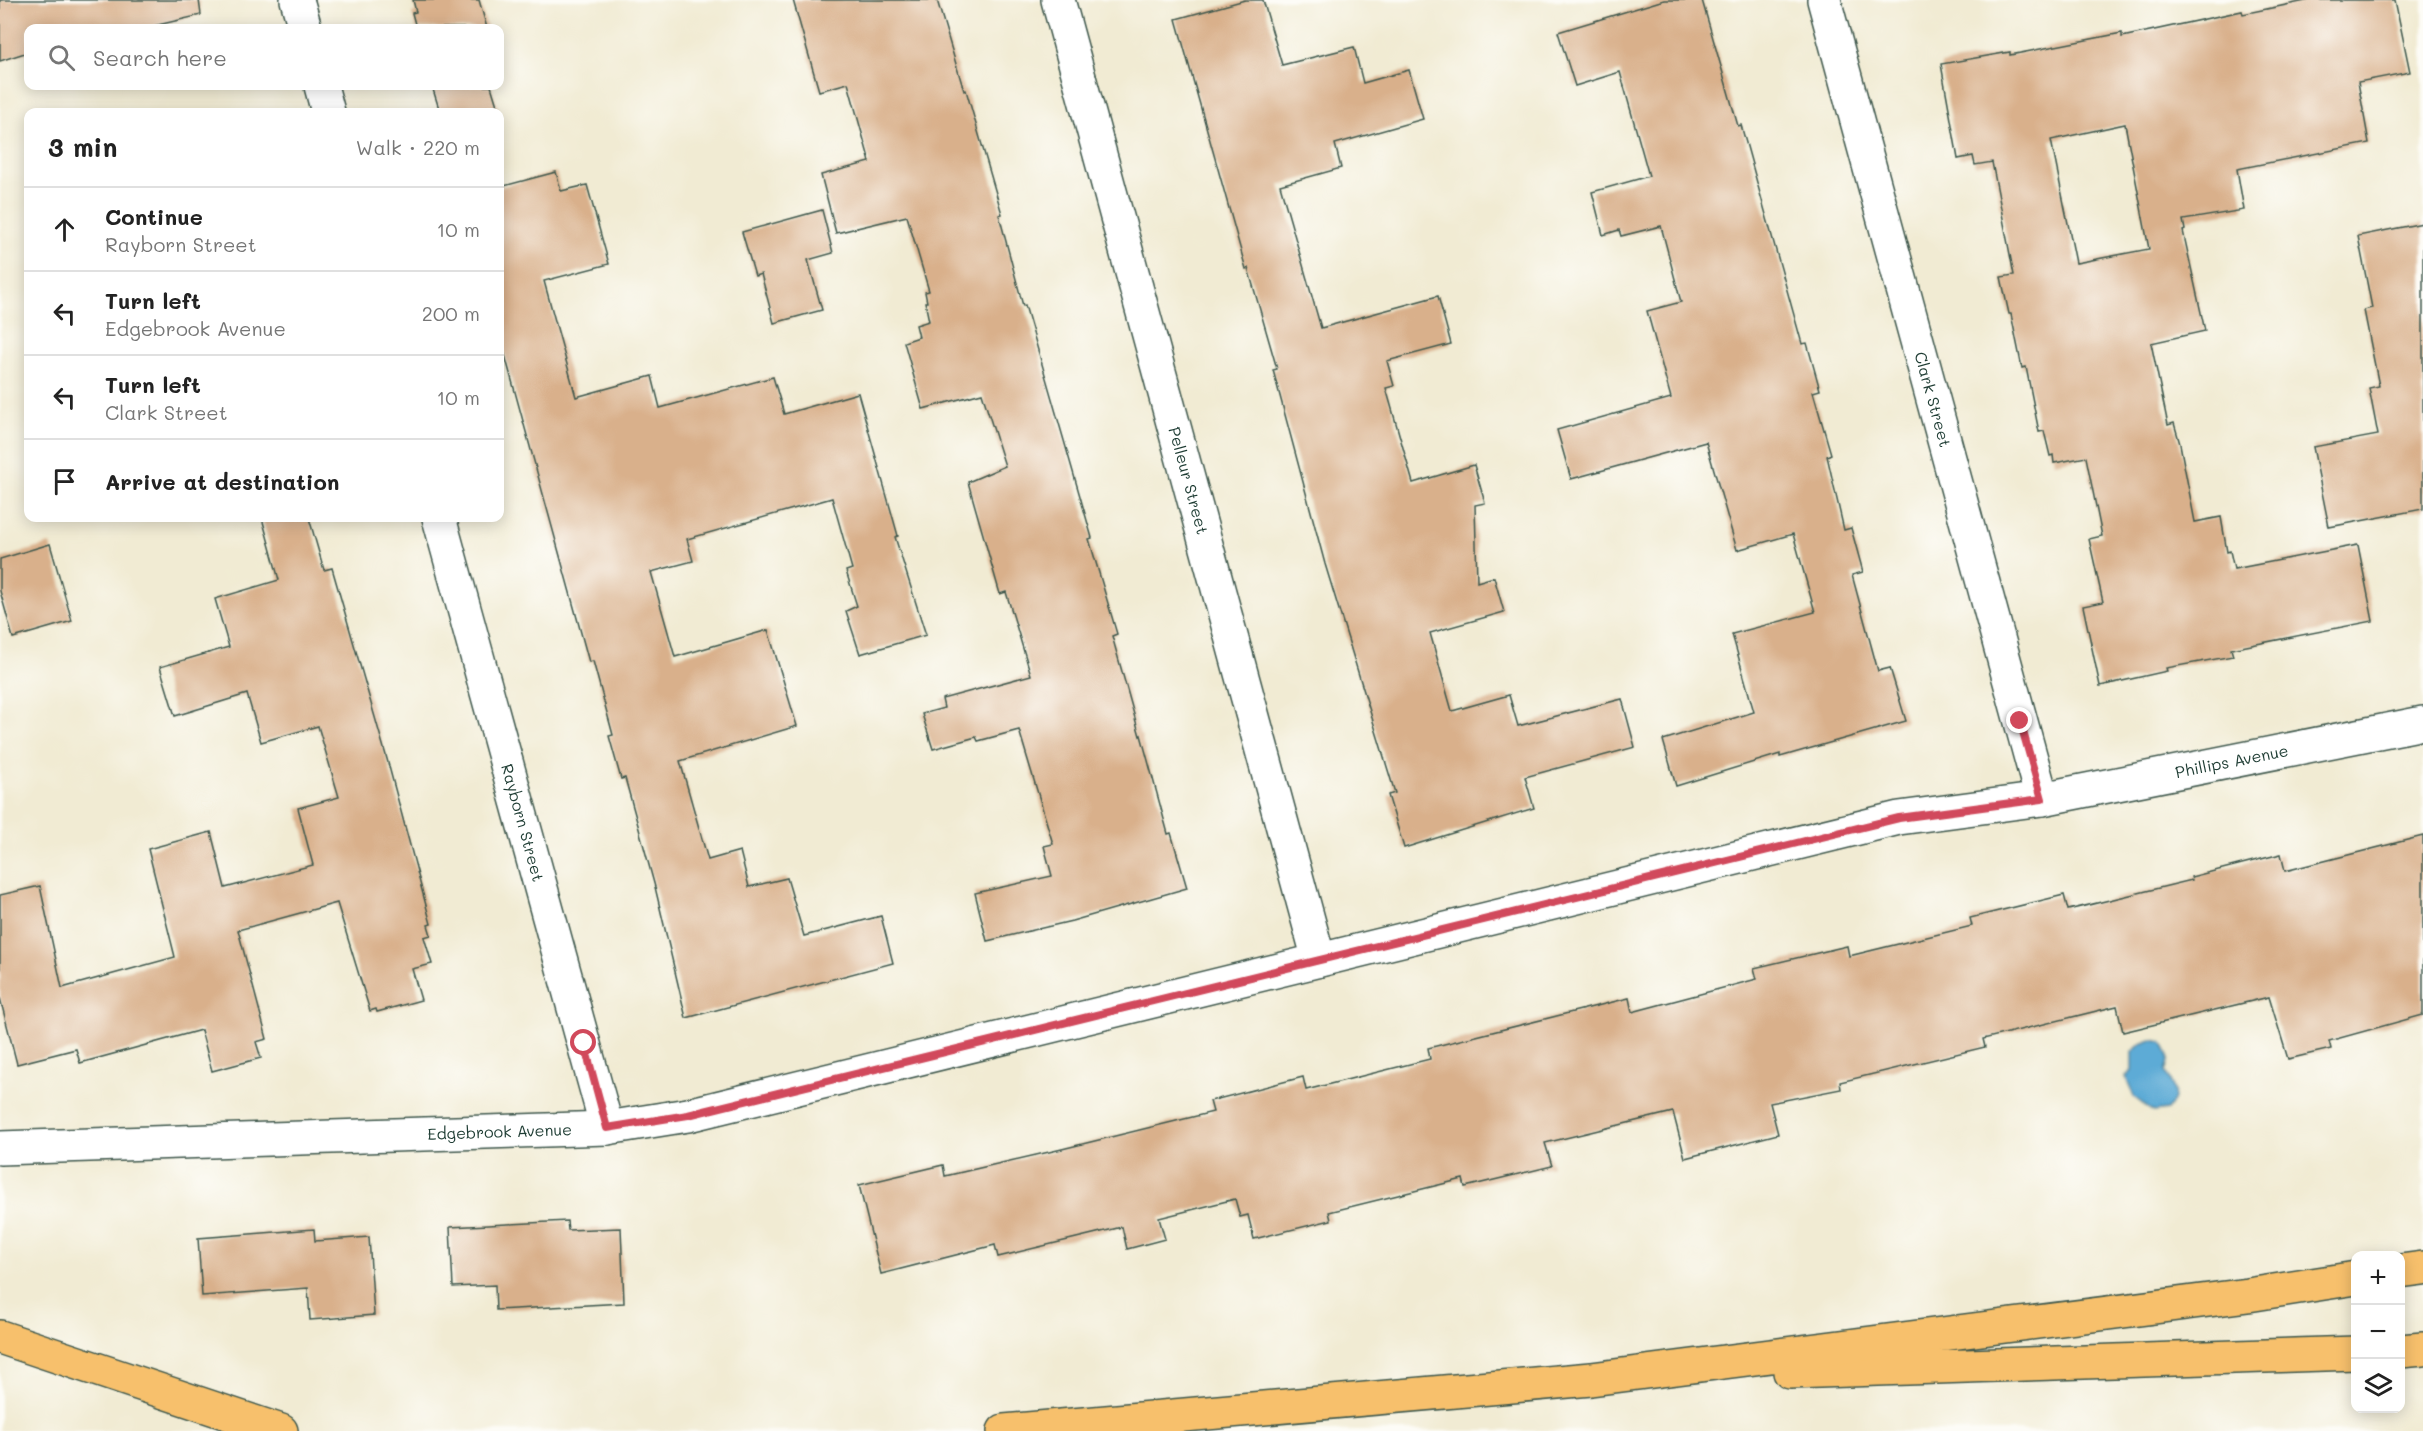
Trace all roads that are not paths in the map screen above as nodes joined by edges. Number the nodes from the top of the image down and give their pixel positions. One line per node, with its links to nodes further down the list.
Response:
1 (297, 0): 4 (street)
2 (1058, 0): 10 (street, Pelleur Street)
3 (1824, 0): 9 (street, Clark Street)
4 (304, 24)
5 (322, 90): 6 (street)
6 (327, 108)
7 (440, 522): 11 (street, Rayborn Street)
8 (2423, 723): 9 (street, Phillips Avenue)
9 (2042, 799): 10 (street, Edgebrook Avenue)
10 (1319, 960): 11 (street, Edgebrook Avenue)
11 (607, 1128): 12 (street, Edgebrook Avenue)
12 (0, 1148)
13 (2423, 1268): 14 (highway)
14 (2405, 1270)
15 (2351, 1279): 20 (highway)
16 (0, 1337): 21 (highway)
17 (2423, 1349): 18 (highway)
18 (2405, 1351)
19 (2351, 1353): 20 (highway)
20 (1591, 1379): 22 (highway)
21 (281, 1431)
22 (1004, 1431)

